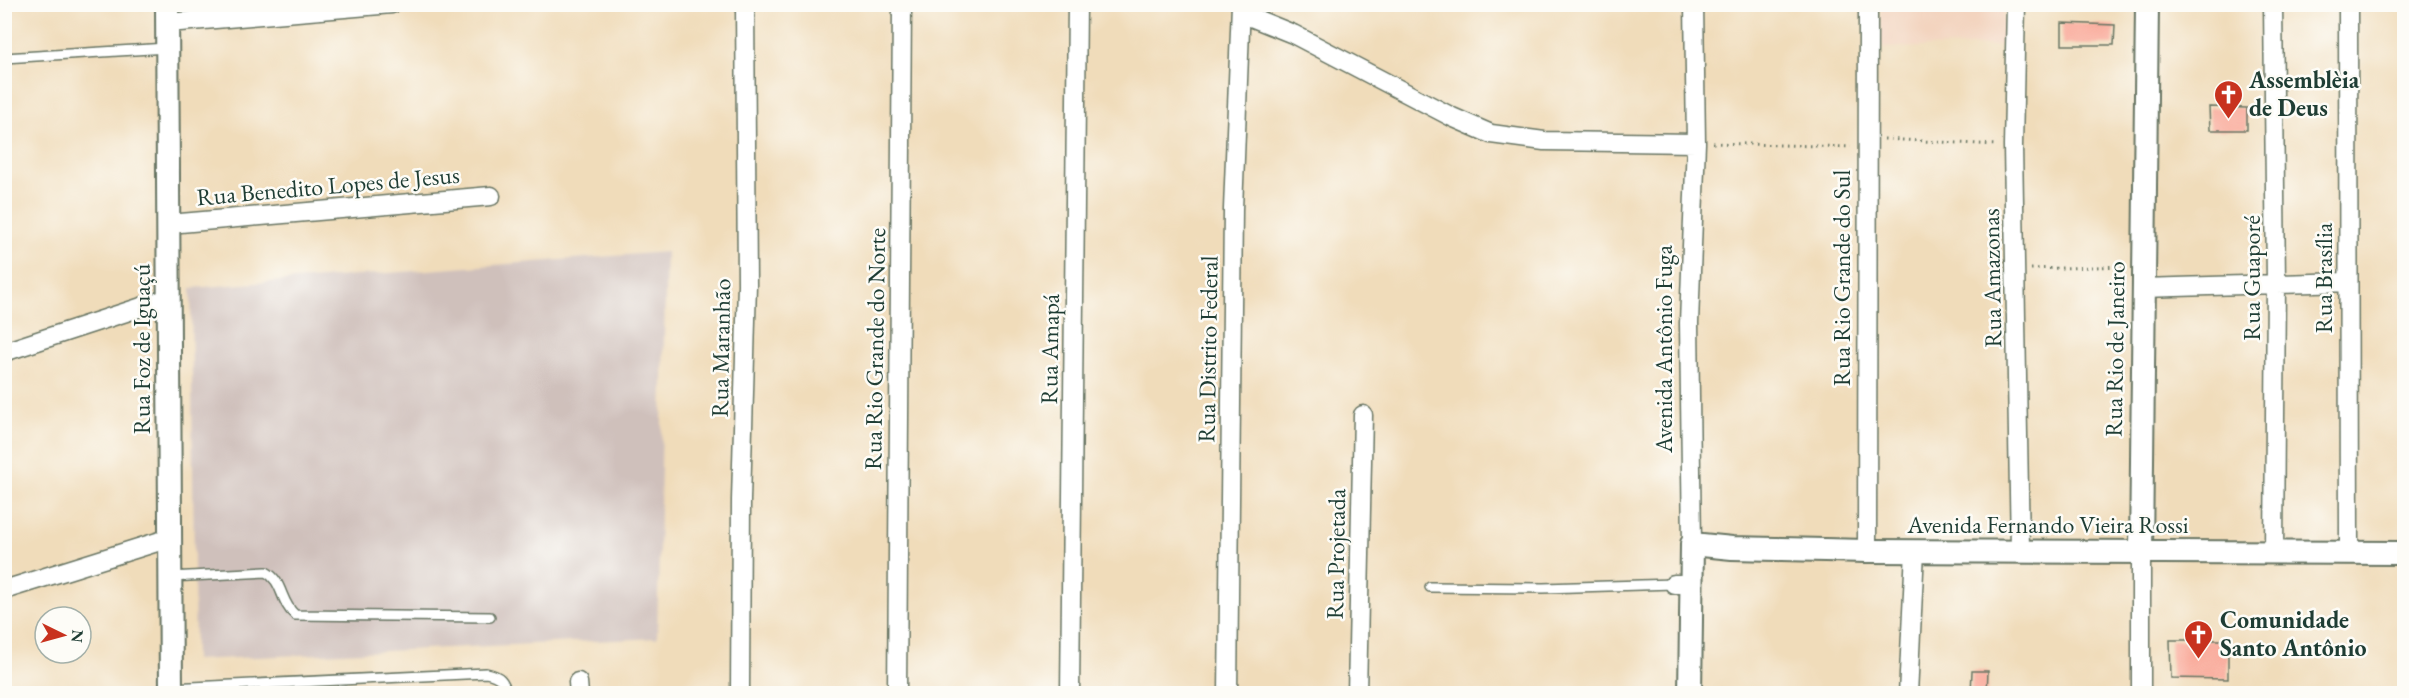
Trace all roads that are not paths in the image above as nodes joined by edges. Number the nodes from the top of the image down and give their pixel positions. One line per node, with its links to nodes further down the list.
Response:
1 (392, 4): 12 (street)
2 (746, 4): 41 (street, Rua Maranhão)
3 (902, 4): 42 (street, Rua Rio Grande do Norte)
4 (1077, 4): 43 (street, Rua Amapá)
5 (1694, 4): 15 (street, Avenida Antônio Fuga)
6 (1868, 4): 27 (street, Rua Rio Grande do Sul)
7 (2016, 4): 26 (street, Rua Amazonas)
8 (2147, 4): 18 (street, Rua Rio de Janeiro)
9 (2273, 4): 20 (street, Rua Guaporé)
10 (2348, 4): 19 (street, Rua Brasília)
11 (1241, 9): 15 (street); 44 (street, Rua Distrito Federal)
12 (168, 14): 13 (street, Rua Foz de Iguaçú)
13 (168, 48): 14 (lane); 17 (street, Rua Foz de Iguaçú)
14 (4, 58)
15 (1696, 143): 25 (street, Avenida Antônio Fuga)
16 (491, 196): 17 (street, Rua Benedito Lopes de Jesus)
17 (169, 224): 21 (street, Rua Foz de Iguaçú)
18 (2143, 277): 20 (street); 29 (street, Rua Rio de Janeiro)
19 (2348, 282): 20 (street); 31 (street, Rua Brasília)
20 (2276, 283): 30 (street, Rua Guaporé)
21 (169, 298): 22 (street); 24 (street, Rua Foz de Iguaçú)
22 (4, 352)
23 (1363, 415): 45 (street, Rua Projetada)
24 (170, 538): 33 (street, Rua Foz de Iguaçú); 36 (street)
25 (1692, 544): 27 (street, Avenida Fernando Vieira Rossi); 34 (street, Avenida Antônio Fuga)
26 (2020, 550): 28 (street, Avenida Fernando Vieira Rossi); 29 (street, Avenida Fernando Vieira Rossi)
27 (1867, 551): 28 (street, Avenida Fernando Vieira Rossi)
28 (1916, 551): 47 (street)
29 (2141, 552): 30 (street, Avenida Fernando Vieira Rossi); 48 (street, Rua Rio de Janeiro)
30 (2274, 552): 31 (street, Avenida Fernando Vieira Rossi)
31 (2349, 552): 32 (street, Avenida Fernando Vieira Rossi)
32 (2404, 553)
33 (170, 577): 37 (lane); 39 (street, Rua Foz de Iguaçú)
34 (1683, 584): 35 (lane); 46 (street, Avenida Antônio Fuga)
35 (1430, 587)
36 (4, 590)
37 (490, 617)
38 (261, 689): 39 (lane); 40 (lane)
39 (171, 691)
40 (507, 693)
41 (740, 693)
42 (897, 693)
43 (1070, 693)
44 (1228, 693)
45 (1357, 693)
46 (1690, 693)
47 (1908, 693)
48 (2141, 693)

